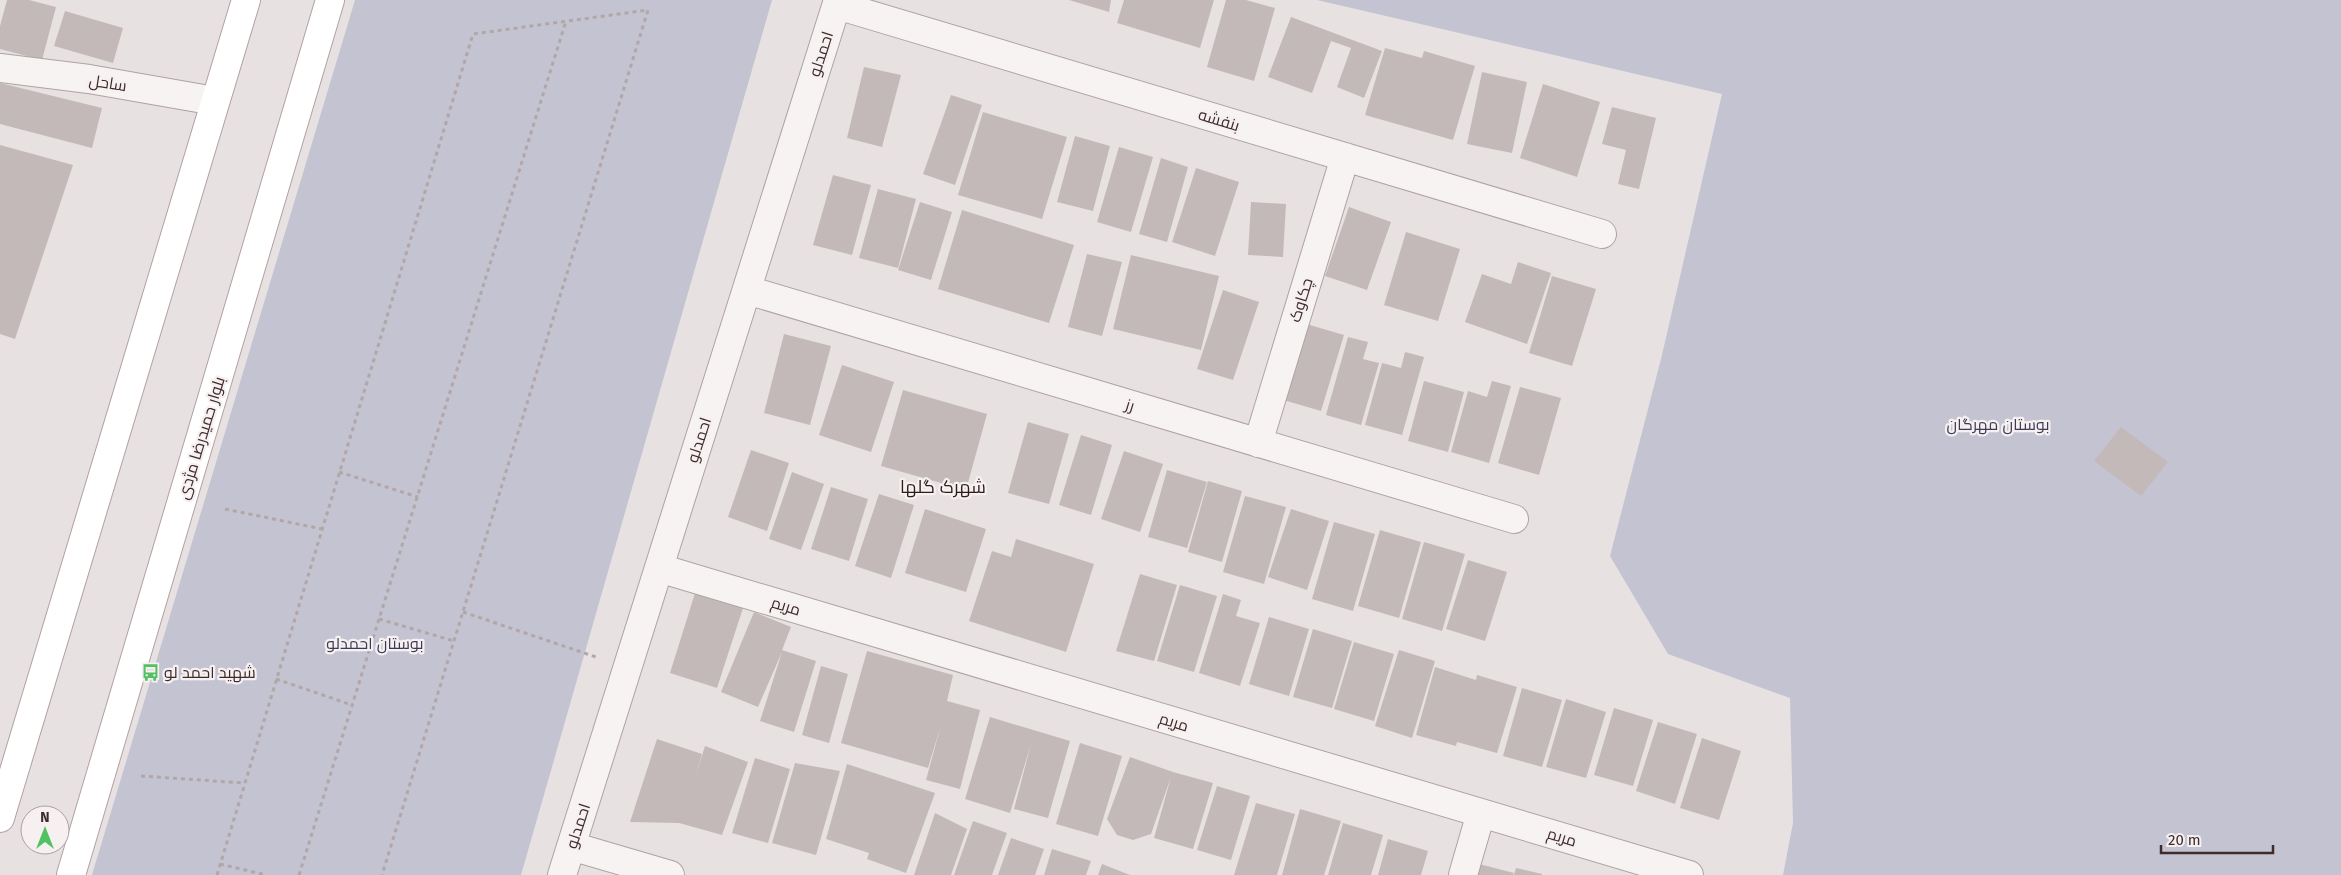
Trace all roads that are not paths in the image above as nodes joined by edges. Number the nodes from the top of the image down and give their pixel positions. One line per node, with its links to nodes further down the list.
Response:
1 (246, 0): 5 (main road)
2 (330, 0): 15 (main road, بلوار حمیدرضا مژدی)
3 (838, 3): 6 (street, بنفشه); 8 (street, احمدلو)
4 (0, 68): 5 (street, ساحل)
5 (215, 101): 13 (main road)
6 (1345, 157): 7 (street, بنفشه); 9 (street, چکاوک)
7 (1602, 234)
8 (747, 290): 9 (street, رز); 11 (street, احمدلو)
9 (1258, 443): 10 (street, رز)
10 (1514, 519)
11 (659, 568): 12 (street, مریم); 14 (street, احمدلو)
12 (1481, 813): 18 (street); 19 (street, مریم)
13 (0, 818)
14 (572, 846): 16 (street, احمدلو); 17 (street)
15 (71, 875)
16 (562, 875)
17 (670, 875)
18 (1463, 875)
19 (1689, 875)

